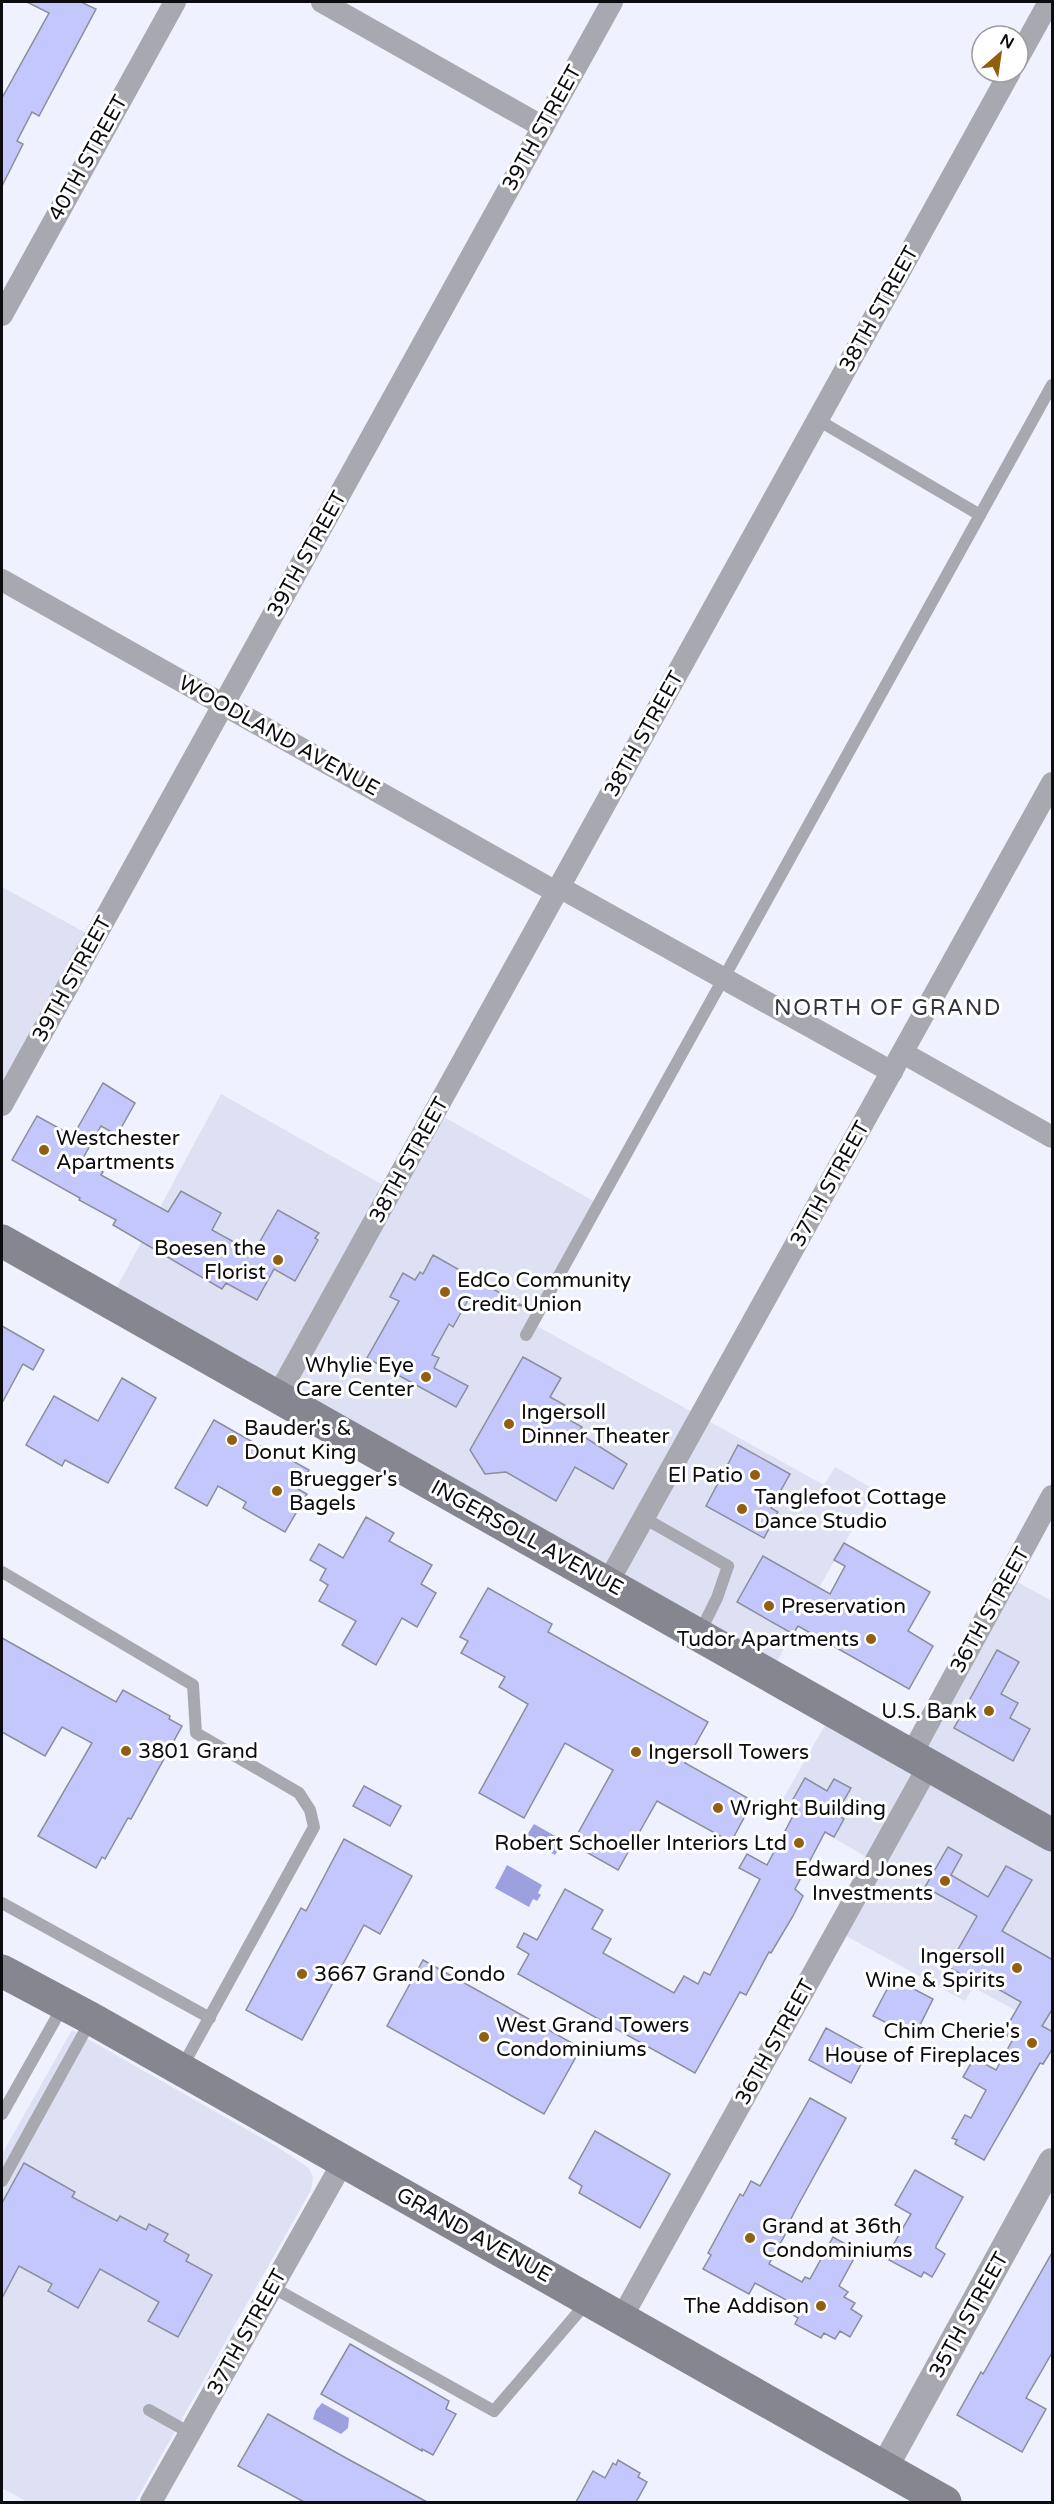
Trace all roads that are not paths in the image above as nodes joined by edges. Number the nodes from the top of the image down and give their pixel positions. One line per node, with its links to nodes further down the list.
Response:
1 (175, 2): 8 (street, 40TH STREET)
2 (322, 2): 7 (street)
3 (612, 2): 7 (street, 39TH STREET)
4 (1049, 2): 5 (street)
5 (1030, 36)
6 (1003, 84): 10 (street, 38TH STREET)
7 (543, 127): 13 (street, 39TH STREET)
8 (2, 315)
9 (1053, 385): 11 (lane)
10 (818, 420): 11 (lane); 15 (street, 38TH STREET)
11 (980, 515): 16 (lane)
12 (2, 580): 13 (street, WOODLAND AVENUE)
13 (224, 705): 15 (street, WOODLAND AVENUE); 18 (street, 39TH STREET)
14 (1053, 783): 17 (street, 37TH STREET)
15 (558, 890): 16 (street, WOODLAND AVENUE); 22 (street, 38TH STREET)
16 (724, 978): 17 (street, WOODLAND AVENUE); 21 (lane)
17 (897, 1063): 19 (street, WOODLAND AVENUE); 24 (street, 37TH STREET)
18 (2, 1105)
19 (1053, 1137)
20 (2, 1241): 22 (main road, INGERSOLL AVENUE)
21 (526, 1335)
22 (277, 1397): 26 (main road, INGERSOLL AVENUE)
23 (1053, 1496): 28 (street, 36TH STREET)
24 (644, 1518): 26 (street, 37TH STREET); 27 (lane)
25 (2, 1572): 33 (lane)
26 (607, 1584): 27 (main road, INGERSOLL AVENUE)
27 (698, 1635): 28 (main road, INGERSOLL AVENUE)
28 (920, 1760): 29 (main road, INGERSOLL AVENUE); 41 (street, 36TH STREET)
29 (1053, 1835)
30 (2, 1903): 33 (lane)
31 (2, 1971): 32 (main road, GRAND AVENUE)
32 (77, 2012): 34 (main road, GRAND AVENUE); 35 (lane); 38 (lane)
33 (210, 2018): 34 (lane)
34 (181, 2070): 36 (main road, GRAND AVENUE)
35 (2, 2114)
36 (343, 2162): 39 (street, 37TH STREET); 40 (main road, GRAND AVENUE)
37 (1053, 2162): 44 (street, 35TH STREET)
38 (2, 2181)
39 (272, 2287): 40 (lane); 43 (street, 37TH STREET)
40 (588, 2300): 41 (main road, GRAND AVENUE)
41 (621, 2319): 44 (main road, GRAND AVENUE)
42 (149, 2410): 43 (lane)
43 (190, 2433): 45 (street, 37TH STREET)
44 (884, 2468): 46 (main road, GRAND AVENUE)
45 (152, 2502)
46 (945, 2502)

